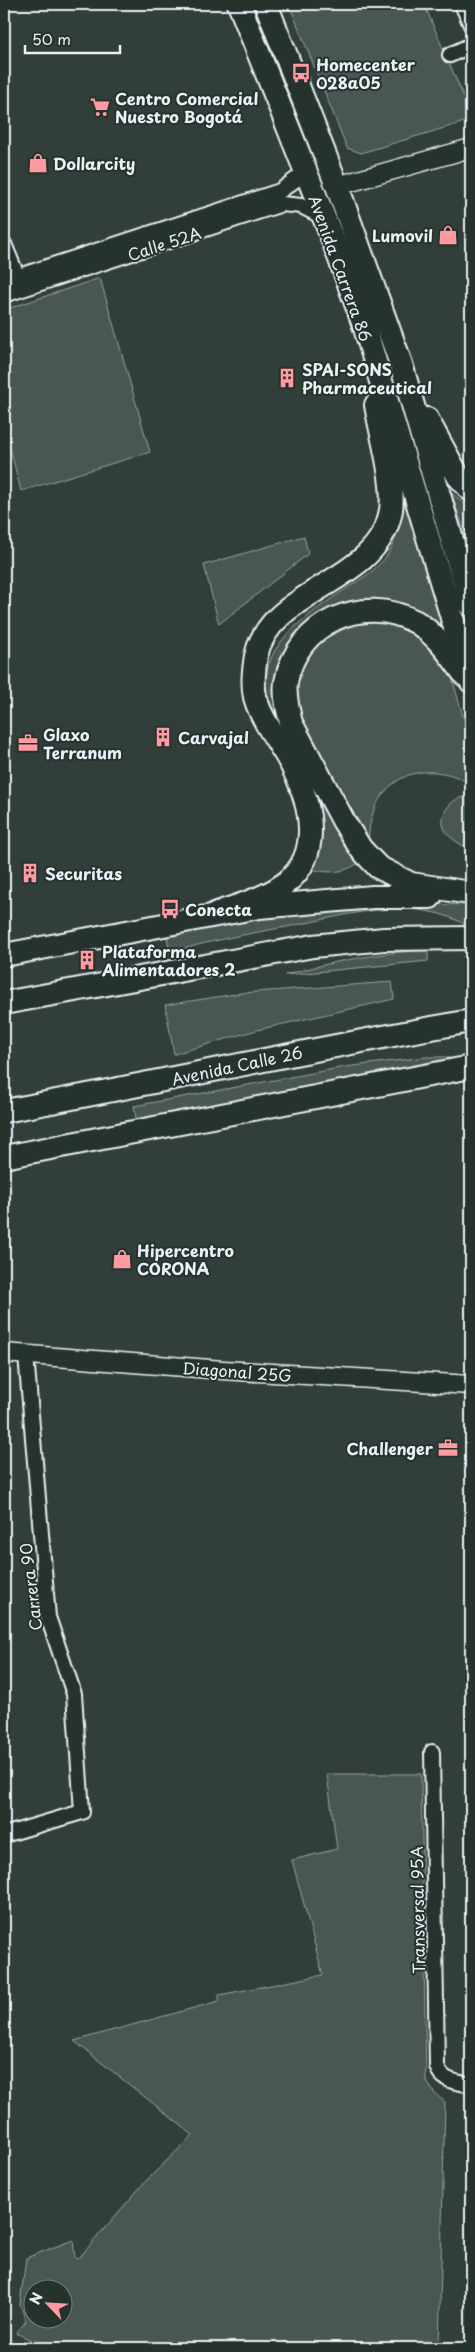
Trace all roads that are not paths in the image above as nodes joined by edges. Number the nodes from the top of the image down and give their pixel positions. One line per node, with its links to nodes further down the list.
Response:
1 (239, 4): 8 (main road, Avenida Carrera 86)
2 (266, 4): 9 (main road, Avenida Carrera 86)
3 (462, 4): 4 (street)
4 (471, 24)
5 (471, 45): 6 (street)
6 (450, 55)
7 (471, 148): 9 (street)
8 (306, 172): 10 (main road, Avenida Carrera 86); 13 (street, Calle 52A)
9 (336, 186): 16 (main road, Avenida Carrera 86)
10 (323, 217): 13 (street, Calle 52A); 15 (main road, Avenida Carrera 86)
11 (4, 244): 13 (street)
12 (4, 281): 13 (street, Calle 52A)
13 (20, 282): 14 (street, Calle 52A)
14 (4, 295)
15 (364, 328): 19 (main road, Avenida Carrera 86); 23 (main road)
16 (401, 364): 17 (main road); 18 (main road, Avenida Carrera 86)
17 (471, 490)
18 (471, 605)
19 (471, 681)
20 (471, 685): 21 (main road)
21 (471, 893)
22 (471, 897): 23 (main road)
23 (215, 914): 25 (main road)
24 (471, 938): 26 (main road)
25 (4, 955)
26 (4, 1003)
27 (471, 1021): 29 (main road, Avenida Calle 26)
28 (471, 1067): 30 (main road)
29 (4, 1111)
30 (4, 1157)
31 (4, 1353): 32 (street, Diagonal 25G)
32 (26, 1355): 33 (street, Diagonal 25G); 35 (street, Carrera 90)
33 (471, 1385)
34 (432, 1752): 36 (street, Transversal 95A)
35 (4, 1835)
36 (471, 2085)

